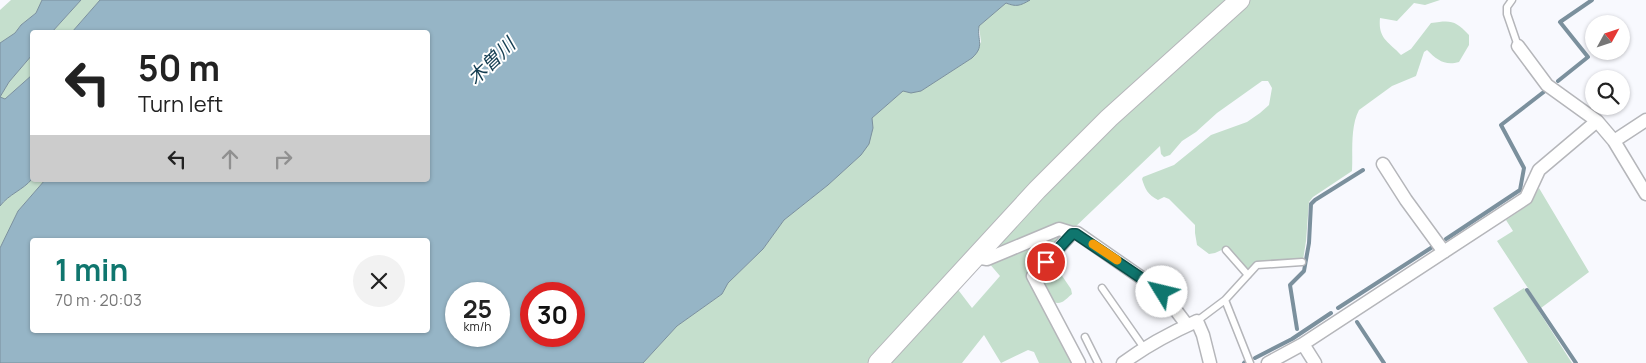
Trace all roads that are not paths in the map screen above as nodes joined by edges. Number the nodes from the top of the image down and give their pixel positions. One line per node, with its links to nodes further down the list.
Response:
1 (1240, 0): 12 (street)
2 (1512, 0): 3 (lane)
3 (1518, 46): 5 (street)
4 (1646, 120): 6 (street)
5 (1597, 121): 6 (street); 11 (street)
6 (1614, 141): 8 (street)
7 (1383, 164): 11 (street)
8 (1646, 194)
9 (1072, 234): 12 (street); 17 (street); 22 (street)
10 (1226, 250): 14 (lane)
11 (1444, 252): 19 (street)
12 (975, 256): 21 (street)
13 (1302, 262): 14 (lane)
14 (1248, 274): 16 (lane)
15 (1102, 288): 20 (lane)
16 (1226, 300): 17 (lane); 26 (lane)
17 (1192, 323): 20 (street); 25 (street)
18 (1085, 337): 23 (lane)
19 (1303, 344): 27 (street); 28 (street)
20 (1144, 348): 24 (street)
21 (878, 363)
22 (1079, 363)
23 (1098, 363)
24 (1123, 363)
25 (1210, 363)
26 (1250, 363)
27 (1268, 363)
28 (1315, 363)

